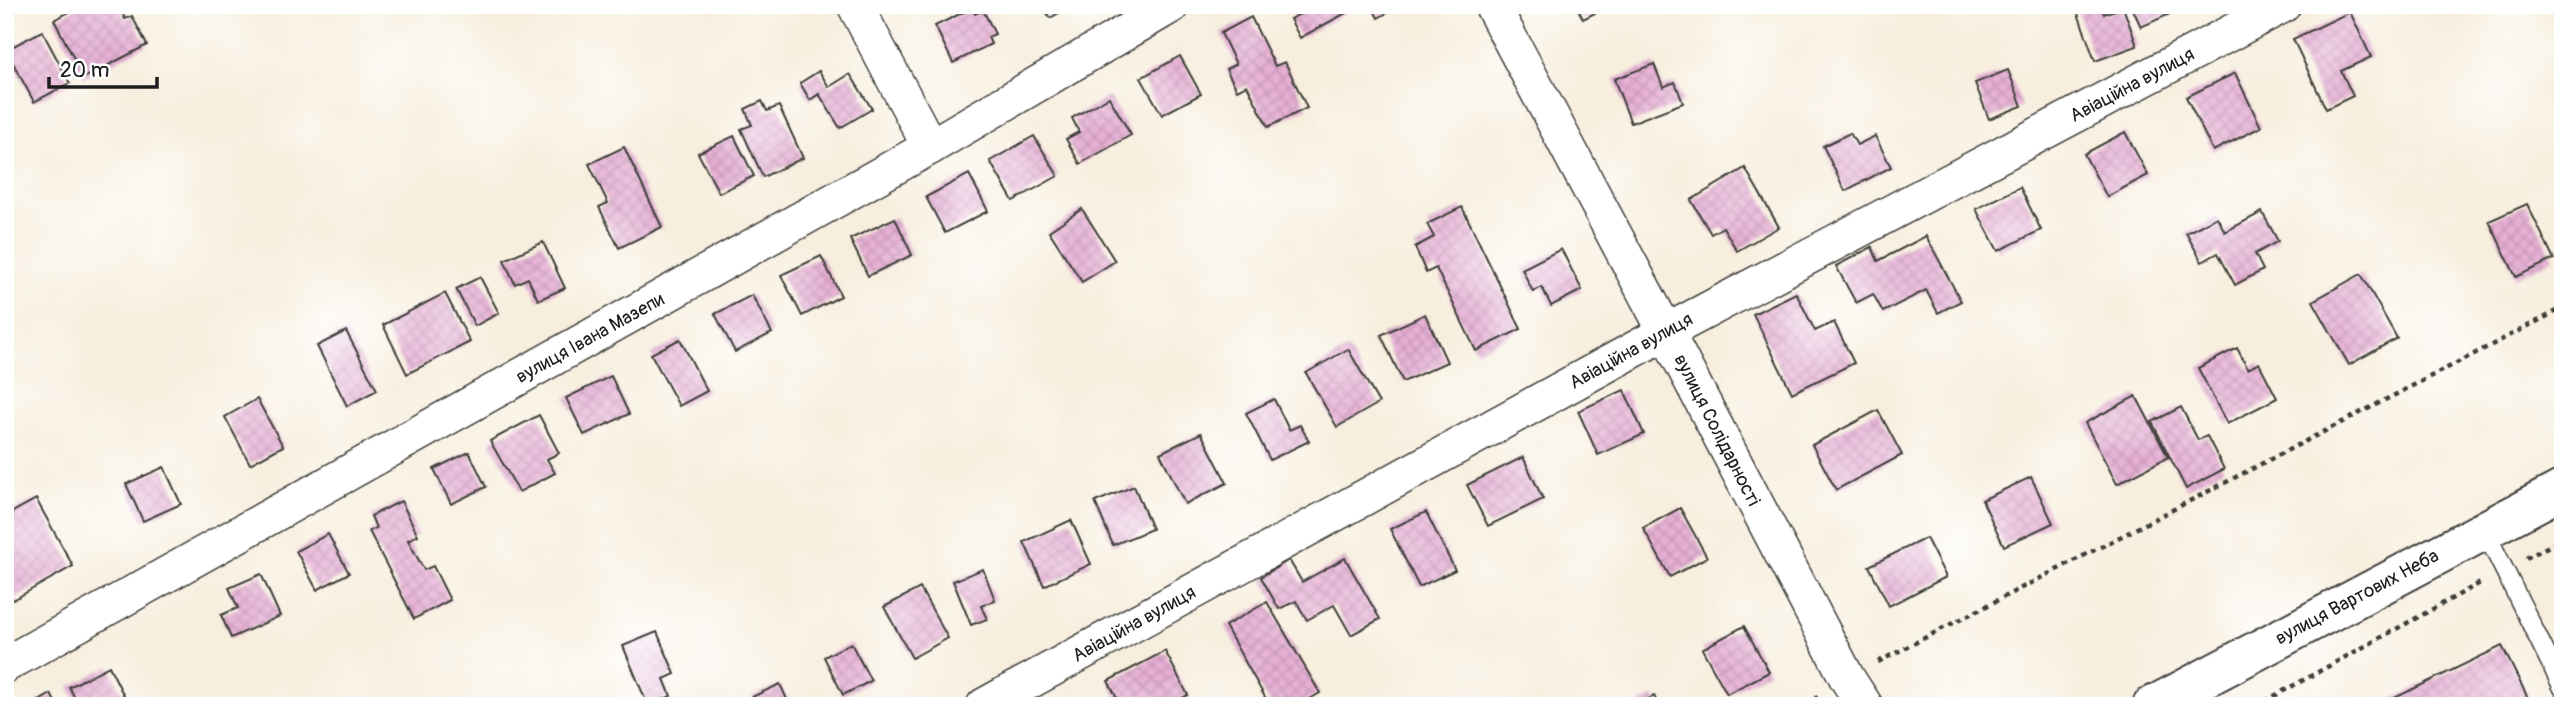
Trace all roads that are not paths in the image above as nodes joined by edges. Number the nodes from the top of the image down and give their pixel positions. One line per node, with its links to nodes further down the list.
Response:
1 (855, 5): 5 (street)
2 (1172, 5): 5 (street, вулиця Івана Мазепи)
3 (1492, 5): 6 (street, вулиця Солідарності)
4 (2283, 5): 6 (street, Авіаційна вулиця)
5 (930, 147): 9 (street, вулиця Івана Мазепи)
6 (1666, 332): 11 (street, вулиця Солідарності); 12 (street, Авіаційна вулиця)
7 (2563, 489): 8 (street, вулиця Вартових Неба)
8 (2484, 529): 10 (lane); 13 (street, вулиця Вартових Неба)
9 (5, 665)
10 (2563, 688)
11 (1856, 692)
12 (984, 706)
13 (2152, 706)

